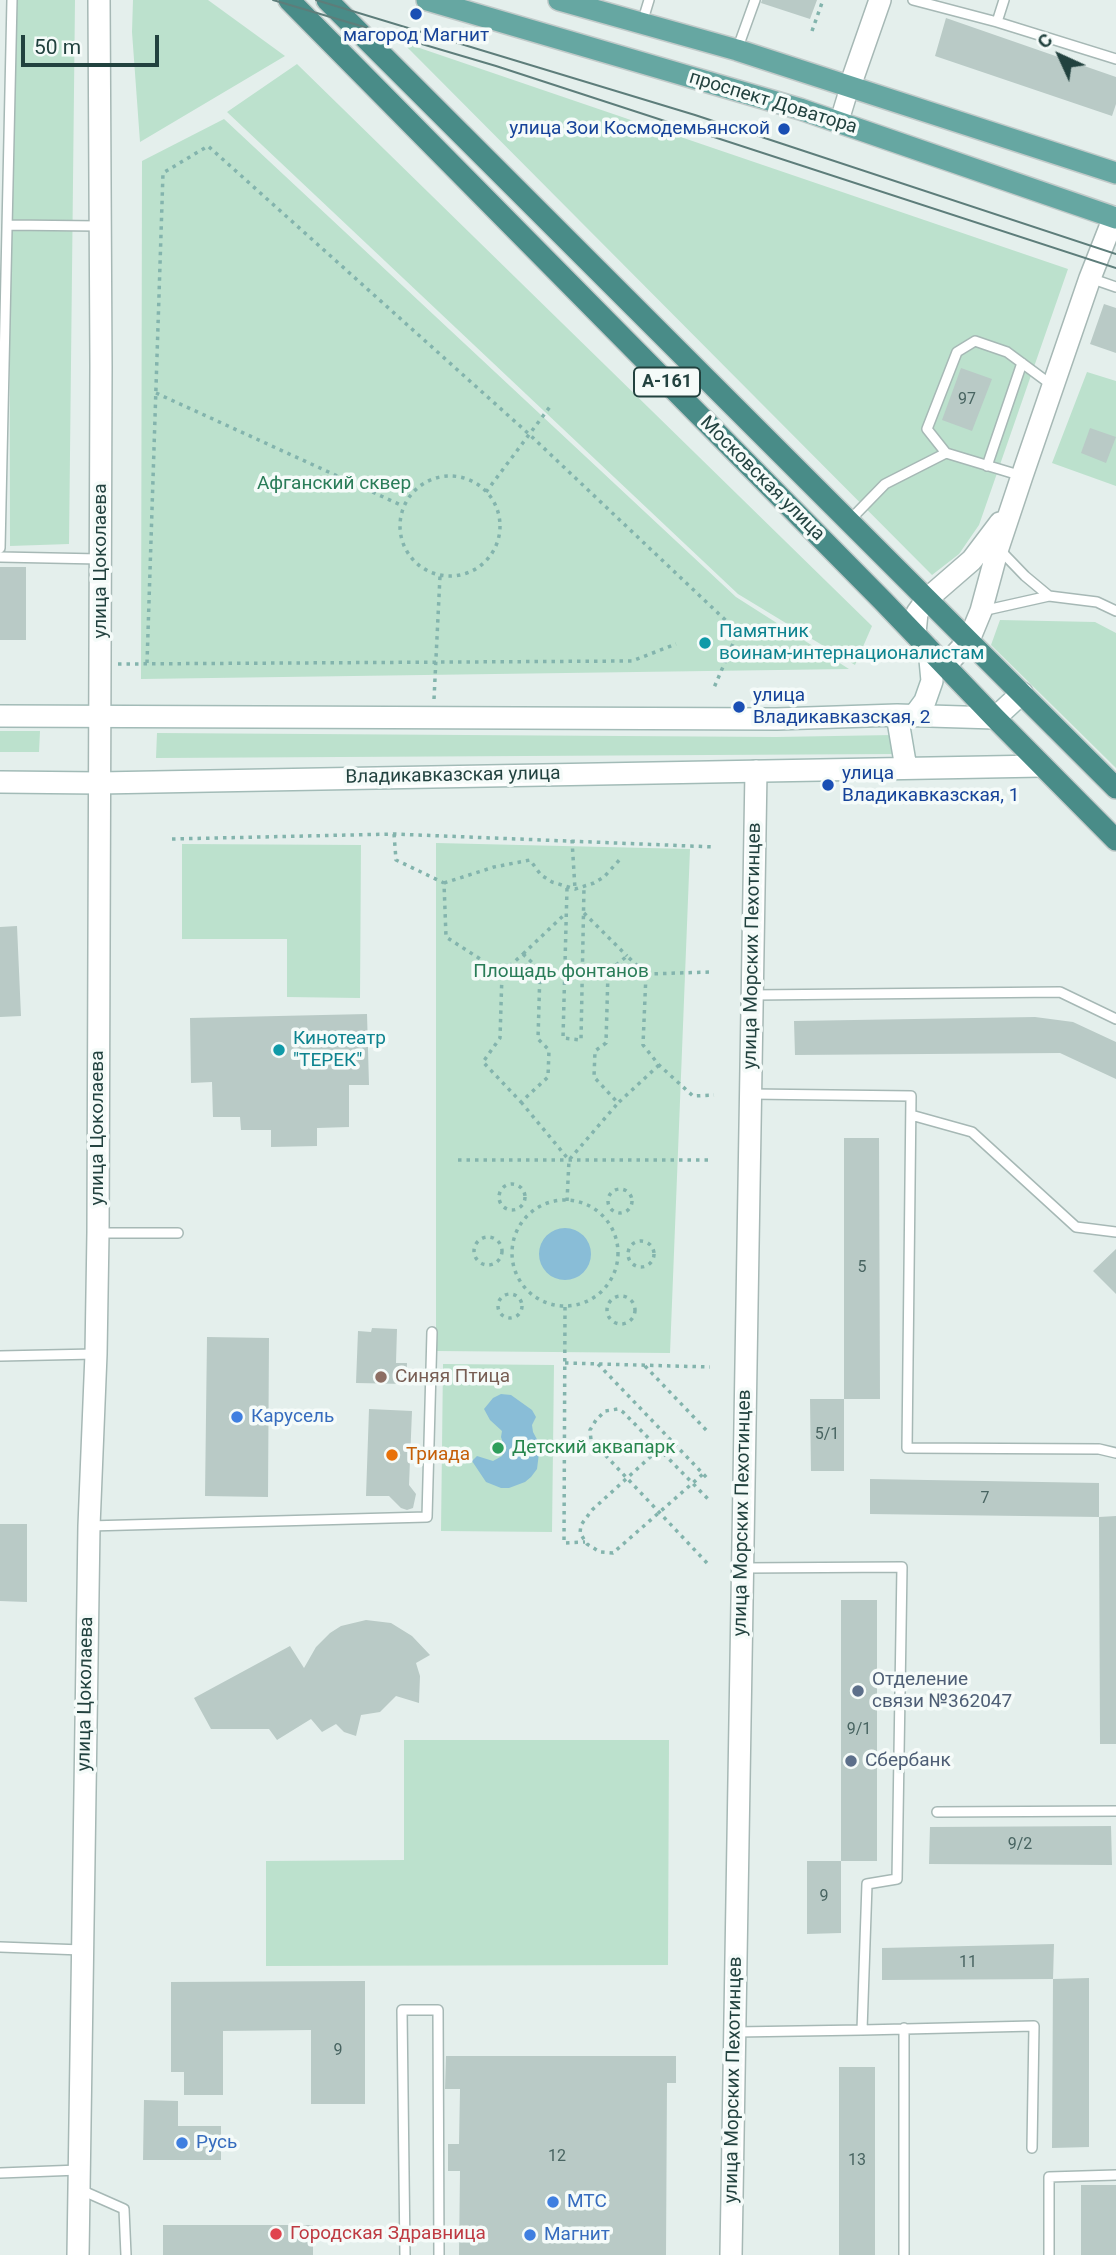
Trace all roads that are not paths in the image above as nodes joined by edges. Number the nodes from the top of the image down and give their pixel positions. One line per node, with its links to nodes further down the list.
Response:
1 (12, 0): 20 (lane)
2 (99, 0): 21 (street, улица Цоколаева)
3 (289, 0): 40 (highway, Московская улица / А-161)
4 (327, 0): 30 (highway, Московская улица / А-161)
5 (427, 0): 17 (main road, проспект Доватора)
6 (559, 0): 13 (main road, проспект Доватора)
7 (649, 0): 13 (lane)
8 (755, 0): 14 (lane)
9 (880, 0): 16 (street)
10 (914, 0): 12 (lane)
11 (1004, 0): 12 (lane)
12 (997, 22): 15 (lane)
13 (642, 23): 14 (main road, проспект Доватора)
14 (737, 50): 16 (main road, проспект Доватора)
15 (1116, 59)
16 (850, 86): 17 (street); 18 (main road, проспект Доватора)
17 (839, 122): 19 (main road, проспект Доватора)
18 (1116, 173)
19 (1115, 217): 22 (street)
20 (7, 225): 21 (lane); 31 (lane)
21 (99, 226): 34 (street, улица Цоколаева)
22 (1090, 278): 23 (lane); 25 (street)
23 (1116, 287)
24 (1022, 363): 25 (lane); 26 (lane); 27 (lane)
25 (1054, 387): 28 (street)
26 (946, 453): 27 (lane); 30 (lane)
27 (987, 466): 28 (lane)
28 (1022, 476): 29 (street)
29 (1010, 511): 32 (street); 36 (street)
30 (848, 522): 36 (highway, Московская улица / А-161)
31 (0, 548)
32 (998, 548): 35 (lane); 37 (street)
33 (0, 558): 34 (lane)
34 (101, 559): 45 (street, улица Цоколаева)
35 (1049, 596): 37 (lane); 38 (lane)
36 (927, 599): 39 (highway, Московская улица / А-161); 40 (street)
37 (981, 611): 39 (street)
38 (1116, 611)
39 (969, 640): 41 (street); 42 (highway, Московская улица / А-161)
40 (922, 641): 41 (highway, Московская улица / А-161); 43 (street)
41 (946, 666): 46 (highway, Московская улица / А-161)
42 (1022, 693): 46 (street); 52 (highway, Московская улица / А-161)
43 (905, 715): 45 (street); 46 (street); 48 (street)
44 (0, 716): 45 (street)
45 (100, 718): 51 (street, улица Цоколаева)
46 (995, 718): 47 (highway, Московская улица / А-161)
47 (1042, 766): 48 (street, Владикавказская улица); 53 (highway, Московская улица / А-161)
48 (906, 768): 49 (street, Владикавказская улица)
49 (756, 771): 51 (street, Владикавказская улица); 54 (street, улица Морских Пехотинцев)
50 (0, 782): 51 (street, Владикавказская улица)
51 (99, 783): 59 (street, улица Цоколаева)
52 (1116, 788)
53 (1116, 840)
54 (752, 995): 55 (lane); 56 (street, улица Морских Пехотинцев)
55 (1116, 1019)
56 (750, 1094): 57 (lane); 66 (street, улица Морских Пехотинцев)
57 (911, 1115): 58 (lane); 64 (lane)
58 (1116, 1232)
59 (98, 1233): 60 (lane); 62 (street, улица Цоколаева)
60 (178, 1233)
61 (432, 1332): 65 (lane)
62 (96, 1354): 63 (lane); 65 (street, улица Цоколаева)
63 (0, 1356)
64 (1116, 1453)
65 (89, 1526): 70 (street, улица Цоколаева)
66 (743, 1568): 72 (lane); 73 (street, улица Морских Пехотинцев)
67 (1116, 1811): 68 (lane)
68 (937, 1812)
69 (0, 1947): 70 (lane)
70 (82, 1950): 77 (street, улица Цоколаева)
71 (904, 2028): 72 (lane); 74 (lane); 83 (lane)
72 (862, 2030): 73 (lane)
73 (735, 2032): 82 (street, улица Морских Пехотинцев)
74 (1032, 2148)
75 (0, 2173): 77 (lane)
76 (1116, 2175): 84 (lane)
77 (80, 2179): 78 (street, улица Цоколаева); 79 (lane)
78 (78, 2255)
79 (126, 2255)
80 (405, 2255): 81 (lane)
81 (439, 2255)
82 (731, 2255)
83 (904, 2255)
84 (1049, 2255)

